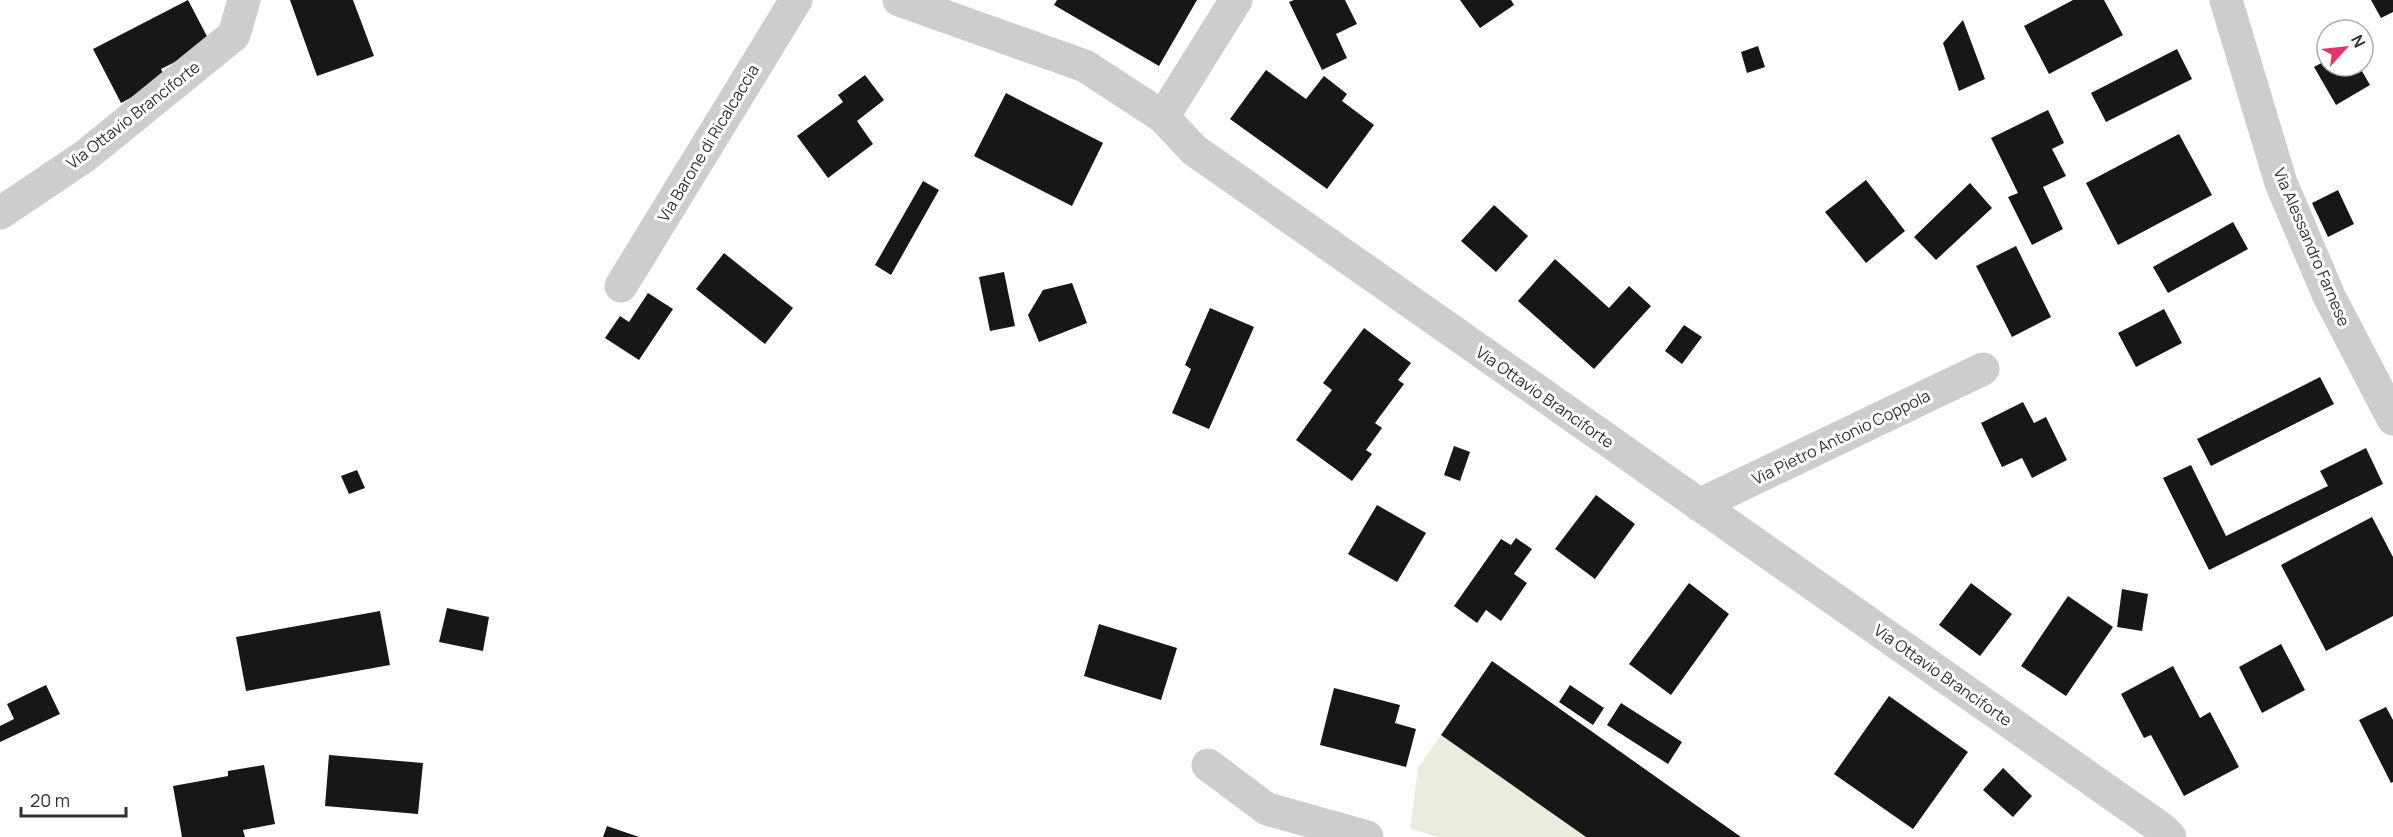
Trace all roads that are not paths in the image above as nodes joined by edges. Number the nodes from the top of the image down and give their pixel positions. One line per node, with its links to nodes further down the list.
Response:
1 (244, 0): 7 (street, Via Ottavio Branciforte)
2 (796, 0): 8 (street, Via Barone di Ricalcaccia)
3 (899, 0): 6 (street, Via Ottavio Branciforte)
4 (1236, 0): 6 (street)
5 (2226, 0): 10 (street, Via Alessandro Farnese)
6 (1162, 117): 11 (street, Via Ottavio Branciforte)
7 (0, 213)
8 (621, 286)
9 (1983, 369): 11 (street, Via Pietro Antonio Coppola)
10 (2393, 419)
11 (1699, 505): 14 (street, Via Ottavio Branciforte)
12 (1208, 765): 13 (street)
13 (1367, 837)
14 (2170, 837)

